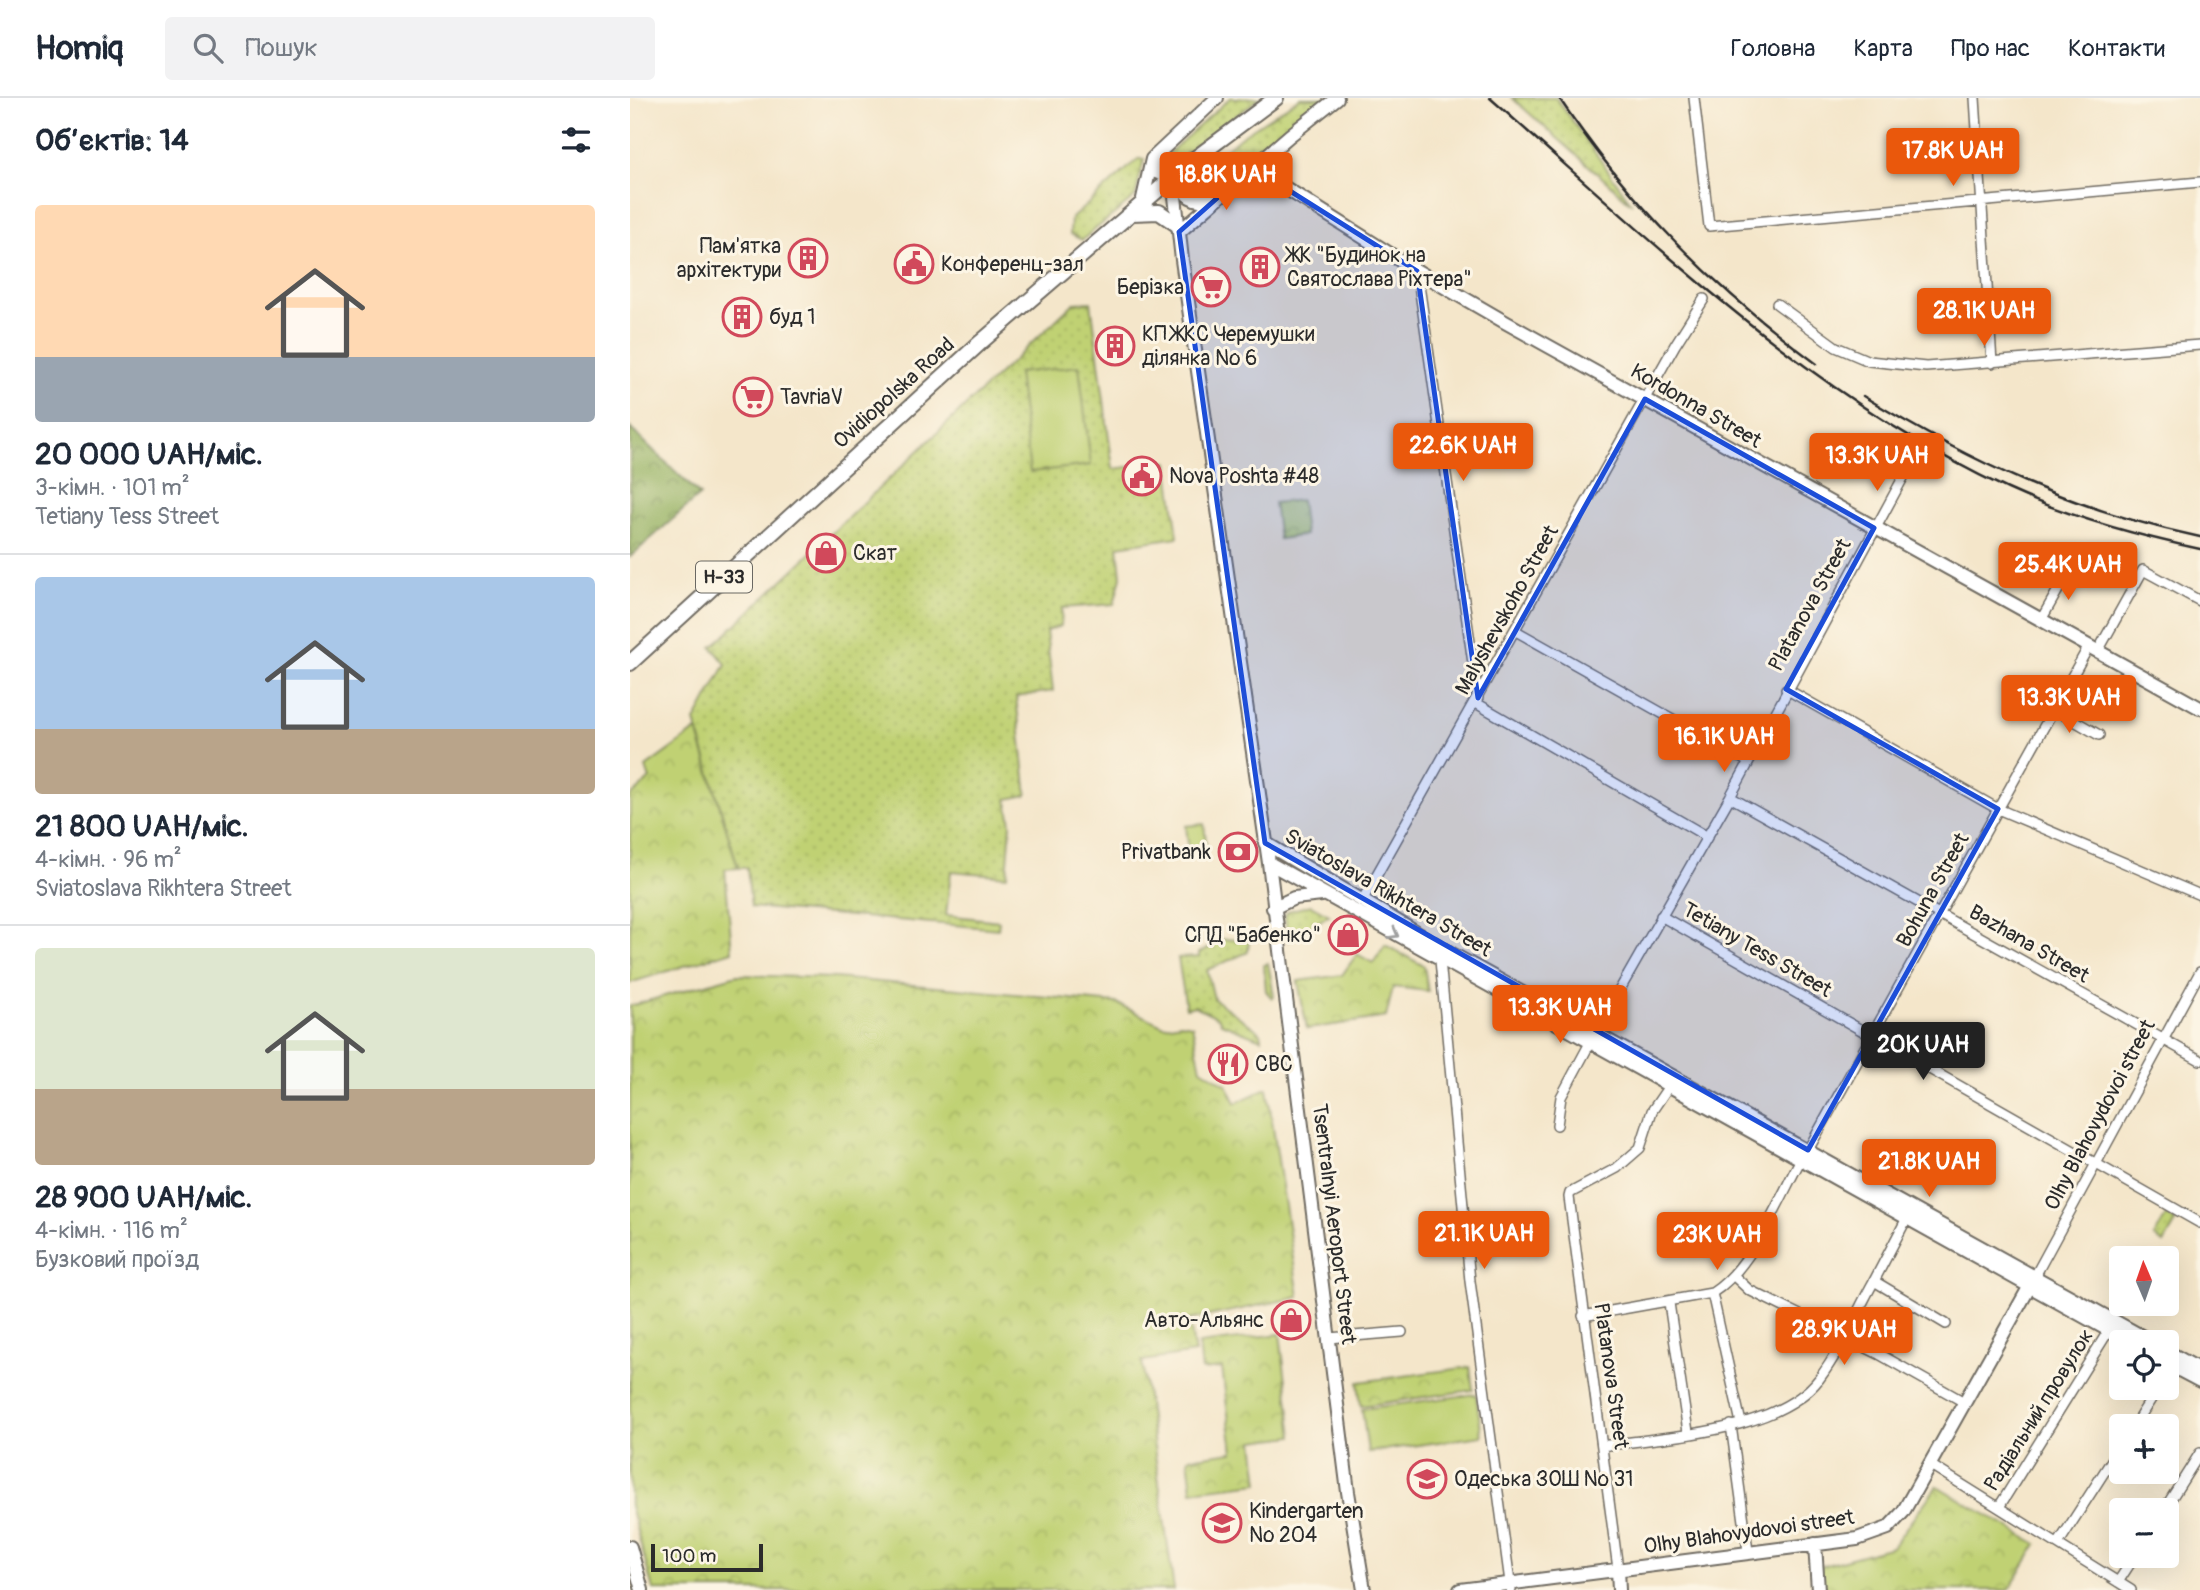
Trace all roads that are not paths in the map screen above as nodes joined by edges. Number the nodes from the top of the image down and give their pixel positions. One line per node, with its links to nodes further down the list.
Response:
1 (1217, 98): 6 (main road)
2 (1276, 98): 7 (main road, Н-33)
3 (1337, 98): 8 (main road)
4 (1694, 98): 12 (street)
5 (1975, 98): 12 (street)
6 (1156, 155): 9 (main road); 13 (main road)
7 (1189, 164): 9 (main road, Ovidiopolska Road / Н-33); 11 (main road)
8 (1252, 167): 11 (main road); 16 (main road, Kordonna Street)
9 (1173, 178): 13 (main road, Ovidiopolska Road / Н-33); 15 (main road, Sviatoslava Rikhtera Street)
10 (2200, 182): 12 (street)
11 (1215, 199): 15 (main road)
12 (1983, 200): 20 (street)
13 (1142, 203): 14 (main road, Ovidiopolska Road / Н-33)
14 (1130, 213): 15 (main road); 29 (main road, Ovidiopolska Road / Н-33)
15 (1178, 229): 39 (main road, Sviatoslava Rikhtera Street)
16 (1417, 271): 21 (main road, Kordonna Street); 31 (street)
17 (1704, 299): 21 (street, Malyshevskoho Street)
18 (1777, 304): 20 (street)
19 (2200, 345): 20 (street)
20 (1992, 363)
21 (1645, 399): 23 (main road, Kordonna Street); 27 (street, Malyshevskoho Street)
22 (1917, 452): 23 (street, Platanova Street)
23 (1874, 528): 26 (main road, Kordonna Street); 30 (street, Platanova Street)
24 (2089, 573): 26 (street)
25 (2200, 601): 28 (street, Bohuna Street)
26 (2041, 620): 28 (main road, Kordonna Street)
27 (1516, 631): 31 (street, Malyshevskoho Street); 35 (street)
28 (2093, 649): 32 (main road, Kordonna Street); 33 (street, Bohuna Street)
29 (630, 663)
30 (1786, 689): 35 (street, Platanova Street); 37 (street)
31 (1477, 701): 38 (street); 43 (street, Malyshevskoho Street)
32 (2200, 708)
33 (2053, 709): 34 (street); 37 (street, Bohuna Street)
34 (2099, 735)
35 (1747, 761): 36 (street, Platanova Street)
36 (1730, 797): 38 (street, Platanova Street); 45 (street, Bazhana Street)
37 (1998, 809): 42 (street); 45 (street, Bohuna Street)
38 (1706, 836): 46 (street, Platanova Street)
39 (1265, 843): 40 (main road, Sviatoslava Rikhtera Street); 43 (main road, Sviatoslava Rikhtera Street)
40 (1269, 863): 41 (main road, Sviatoslava Rikhtera Street); 44 (main road, Tsentralnyi Aeroport Street)
41 (1325, 895): 44 (main road); 47 (main road, Sviatoslava Rikhtera Street, one-way to 47)
42 (2200, 895)
43 (1362, 901): 50 (main road, Sviatoslava Rikhtera Street)
44 (1273, 908): 70 (main road, Tsentralnyi Aeroport Street)
45 (1940, 913): 49 (street, Bohuna Street); 51 (street, Bazhana Street)
46 (1661, 916): 49 (street, Tetiany Tess Street); 50 (street, Platanova Street)
47 (1440, 960): 50 (main road, Sviatoslava Rikhtera Street); 92 (street)
48 (2200, 972): 51 (street, Olhy Blahovydovoi street)
49 (1871, 1036): 55 (street, Bohuna Street); 56 (street, Tetiany Tess Street)
50 (1593, 1038): 53 (main road, Sviatoslava Rikhtera Street); 54 (street, Platanova Street); 55 (main road, Sviatoslava Rikhtera Street)
51 (2162, 1041): 52 (street, Bazhana Street); 56 (street, Olhy Blahovydovoi street)
52 (2200, 1060)
53 (1669, 1086): 55 (main road, Sviatoslava Rikhtera Street); 64 (street, Platanova Street)
54 (1557, 1125)
55 (1804, 1155): 57 (main road, Sviatoslava Rikhtera Street); 59 (street, Bohuna Street); 61 (main road, Sviatoslava Rikhtera Street)
56 (2095, 1163): 58 (street, Tetiany Tess Street); 61 (street, Olhy Blahovydovoi street)
57 (1907, 1218): 60 (street); 61 (main road, Sviatoslava Rikhtera Street)
58 (2200, 1223)
59 (1734, 1276): 62 (street); 69 (street)
60 (1874, 1280): 65 (street); 69 (street)
61 (2033, 1281): 66 (main road, Sviatoslava Rikhtera Street); 67 (main road, Sviatoslava Rikhtera Street); 75 (main road, Olhy Blahovydovoi street)
62 (1712, 1293): 63 (street); 76 (street)
63 (1669, 1303): 64 (street); 78 (street)
64 (1583, 1317): 79 (street, Platanova Street)
65 (1947, 1324)
66 (2109, 1330): 84 (street, Радіальний провулок)
67 (2128, 1330)
68 (1402, 1332): 70 (street)
69 (1844, 1336): 75 (street); 76 (street)
70 (1329, 1338): 94 (main road, Tsentralnyi Aeroport Street)
71 (2179, 1358): 72 (main road)
72 (2200, 1370)
73 (2179, 1372): 74 (main road)
74 (2200, 1381)
75 (1964, 1402): 81 (main road, Olhy Blahovydovoi street)
76 (1741, 1423): 77 (street)
77 (1731, 1425): 78 (street); 88 (street)
78 (1688, 1432): 79 (street)
79 (1602, 1446): 90 (street, Platanova Street)
80 (2200, 1453): 83 (street)
81 (1929, 1464): 84 (street); 85 (main road, Olhy Blahovydovoi street)
82 (2109, 1465): 86 (street)
83 (2172, 1498)
84 (1999, 1507): 86 (street)
85 (1815, 1544): 88 (main road, Olhy Blahovydovoi street); 97 (main road)
86 (2058, 1545): 91 (street)
87 (630, 1547): 93 (main road)
88 (1748, 1551): 90 (main road, Olhy Blahovydovoi street)
89 (2127, 1568): 91 (street)
90 (1618, 1569): 92 (main road, Olhy Blahovydovoi street); 96 (main road, Platanova Street)
91 (2118, 1582): 98 (street)
92 (1511, 1587): 95 (main road, Olhy Blahovydovoi street)
93 (642, 1590)
94 (1364, 1590)
95 (1460, 1590)
96 (1619, 1590)
97 (1818, 1590)
98 (2131, 1590)

